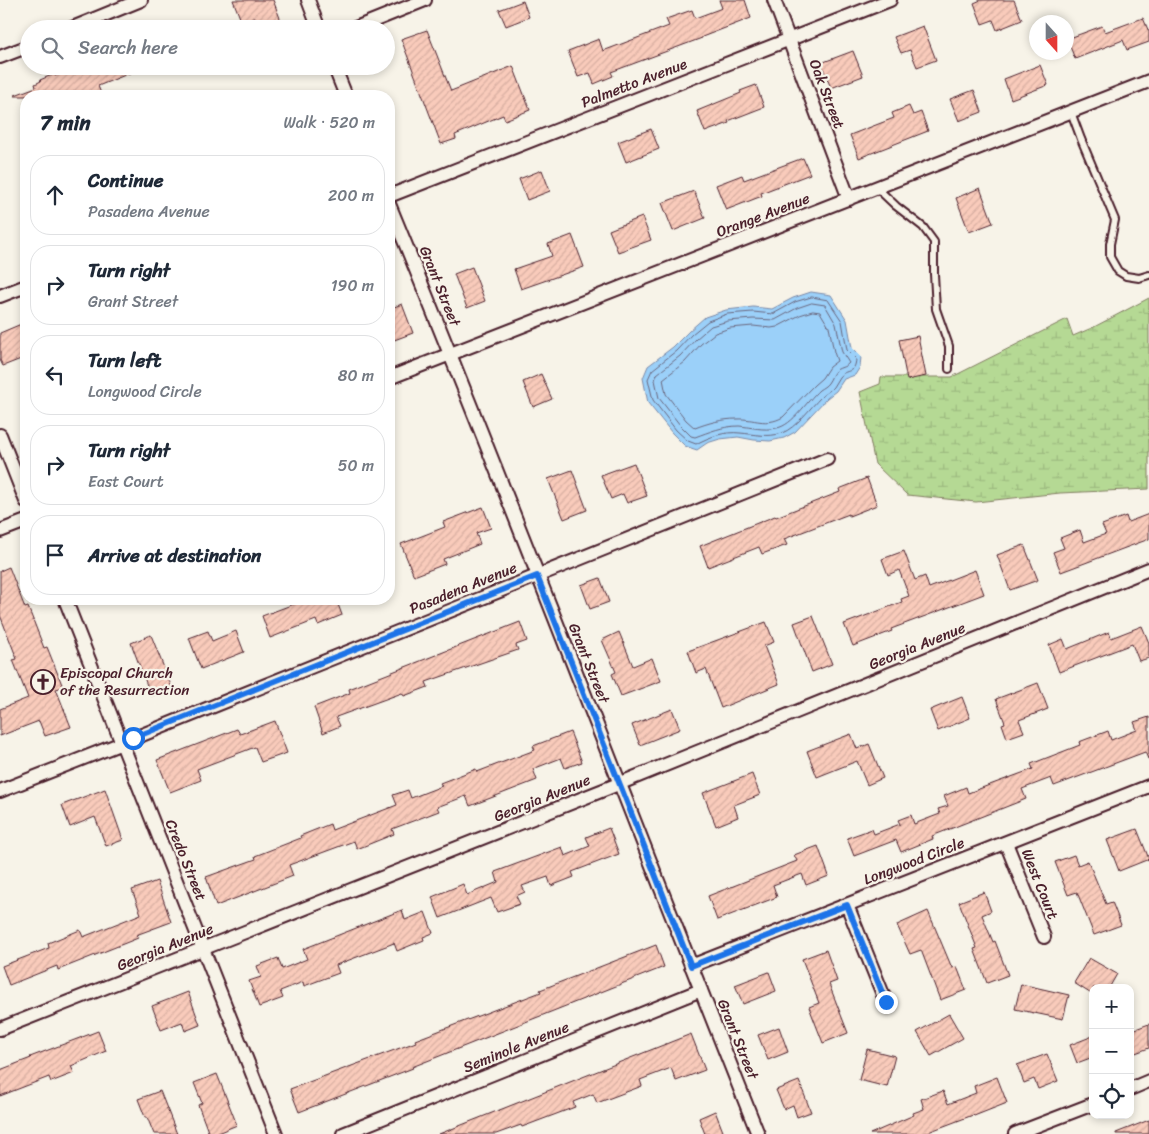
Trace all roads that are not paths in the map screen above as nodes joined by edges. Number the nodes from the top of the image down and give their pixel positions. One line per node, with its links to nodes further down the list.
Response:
1 (141, 0): 6 (street)
2 (308, 0): 7 (street)
3 (426, 0): 8 (street)
4 (774, 0): 9 (street, Oak Street)
5 (890, 0): 9 (street, Palmetto Avenue)
6 (92, 20)
7 (316, 20)
8 (376, 20)
9 (789, 40): 17 (street, Palmetto Avenue); 18 (street, Oak Street)
10 (20, 50): 11 (street)
11 (0, 58)
12 (338, 75): 14 (street)
13 (1149, 81): 15 (street, Orange Avenue)
14 (344, 90)
15 (1071, 112): 16 (street, Orange Avenue); 20 (lane)
16 (877, 188): 18 (street, Orange Avenue); 24 (lane)
17 (395, 194)
18 (849, 199): 23 (street, Orange Avenue)
19 (395, 219): 23 (street, Grant Street)
20 (1149, 275)
21 (20, 288): 22 (street)
22 (0, 296)
23 (451, 354): 25 (street, Orange Avenue); 32 (street, Grant Street)
24 (949, 369)
25 (395, 376)
26 (0, 435): 28 (street)
27 (827, 459): 32 (street, Pasadena Avenue)
28 (20, 486)
29 (20, 523): 30 (street)
30 (0, 531)
31 (1149, 569): 35 (street, Georgia Avenue)
32 (537, 576): 34 (street, Pasadena Avenue); 35 (street, Grant Street)
33 (67, 605): 34 (street, Credo Street)
34 (122, 743): 37 (street, Pasadena Avenue); 41 (street, Credo Street)
35 (620, 784): 41 (street, Georgia Avenue); 42 (street, Grant Street)
36 (1149, 786): 38 (street, Longwood Circle)
37 (0, 791)
38 (1006, 842): 39 (street, Longwood Circle); 40 (street, West Court)
39 (847, 905): 42 (street, Longwood Circle); 44 (street)
40 (1044, 937)
41 (204, 949): 45 (street, Georgia Avenue); 49 (street, Credo Street)
42 (691, 966): 43 (street, Grant Street)
43 (700, 990): 50 (street, Seminole Avenue); 51 (street, Grant Street)
44 (886, 1002)
45 (0, 1029)
46 (1149, 1081): 47 (street)
47 (1134, 1087)
48 (1089, 1106): 52 (street)
49 (276, 1134)
50 (343, 1134)
51 (758, 1134)
52 (1015, 1134)

